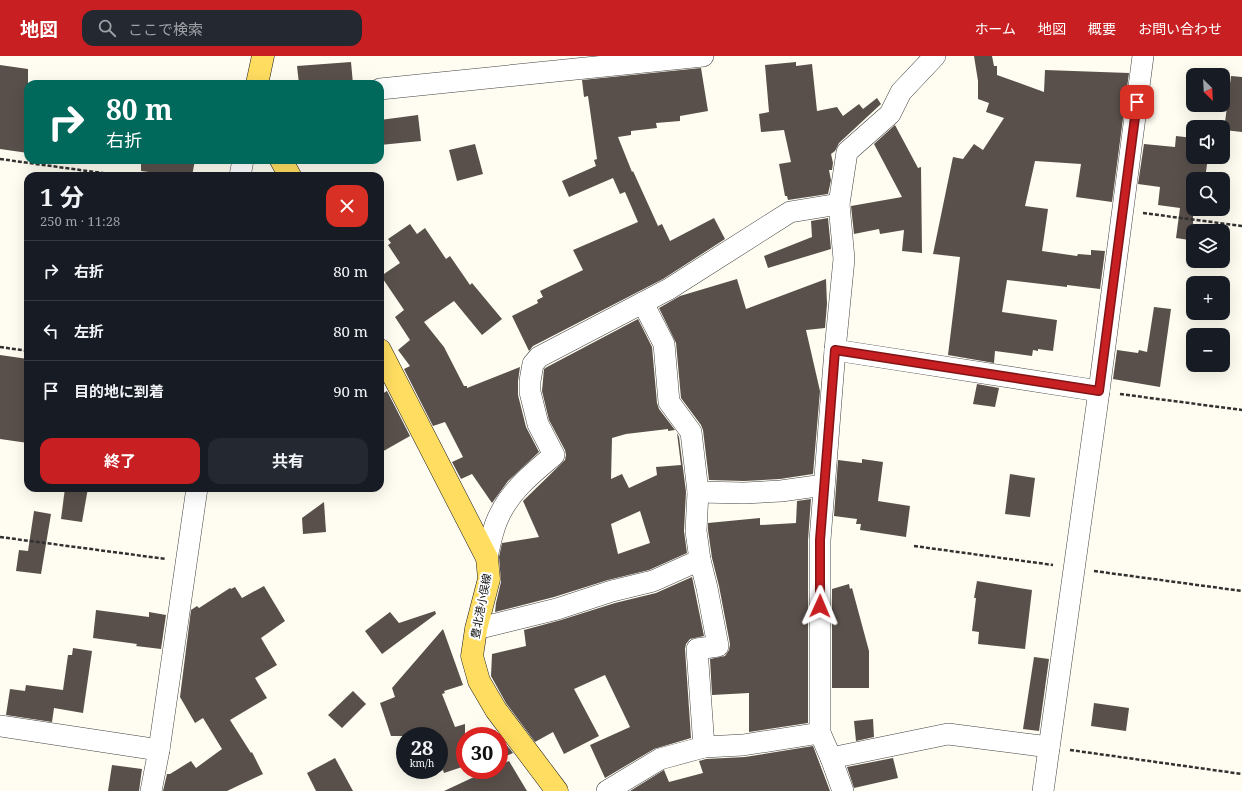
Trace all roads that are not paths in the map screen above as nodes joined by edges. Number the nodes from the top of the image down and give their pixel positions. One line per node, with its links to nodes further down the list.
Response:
1 (263, 56): 5 (main road)
2 (703, 56): 6 (street)
3 (935, 56): 7 (street)
4 (1143, 56): 11 (street)
5 (258, 80)
6 (384, 89)
7 (839, 204): 8 (street); 9 (street)
8 (643, 303): 14 (street); 15 (street)
9 (835, 350): 11 (street); 12 (street)
10 (384, 358): 15 (main road, 豊北港小俣線)
11 (1099, 391): 21 (street)
12 (824, 485): 14 (street); 19 (street)
13 (196, 492): 22 (street)
14 (698, 492): 16 (street)
15 (487, 558): 17 (main road, 豊北港小俣線)
16 (700, 560): 17 (street); 20 (street)
17 (476, 629): 25 (main road, 豊北港小俣線)
18 (0, 726): 22 (street)
19 (820, 733): 20 (street); 23 (street)
20 (704, 747): 26 (street)
21 (1050, 747): 23 (street); 28 (street)
22 (158, 750): 24 (street)
23 (831, 758): 27 (street)
24 (151, 791)
25 (556, 791)
26 (609, 791)
27 (843, 791)
28 (1044, 791)

